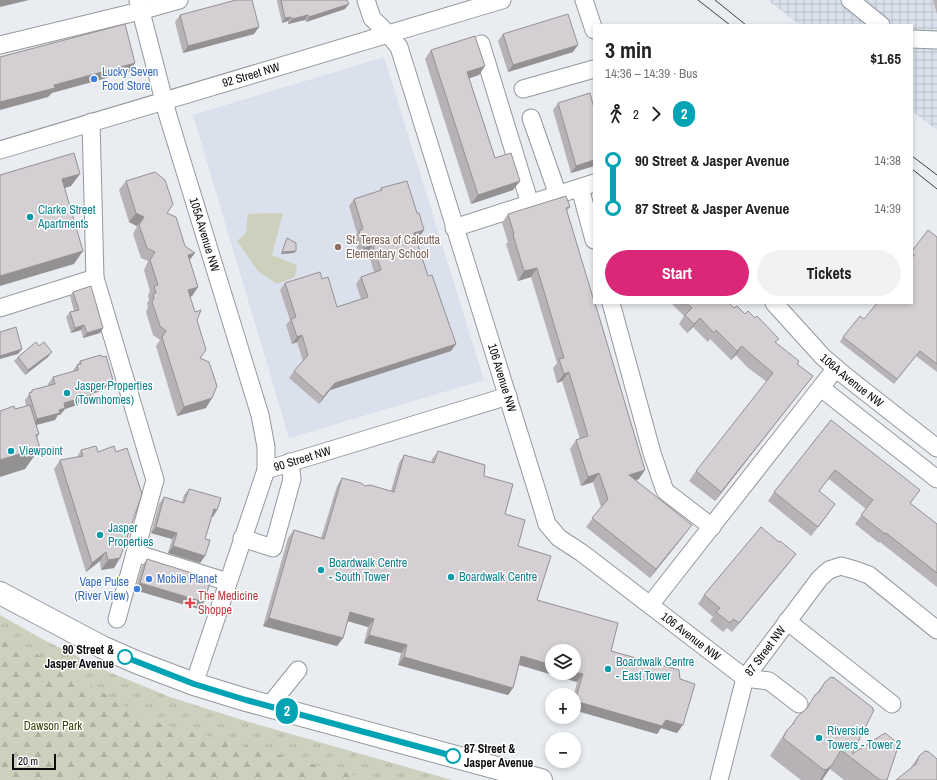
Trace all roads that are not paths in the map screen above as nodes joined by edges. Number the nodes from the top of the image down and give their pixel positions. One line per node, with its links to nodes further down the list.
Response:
1 (179, 0): 6 (street)
2 (366, 0): 9 (street, 106 Avenue NW)
3 (502, 0): 9 (street, 92 Street NW)
4 (584, 0): 8 (street)
5 (850, 0): 7 (street)
6 (139, 5): 13 (street); 16 (street, 105A Avenue NW)
7 (880, 24)
8 (593, 27)
9 (388, 34): 16 (street, 92 Street NW); 23 (street, 106 Avenue NW)
10 (913, 40): 11 (street)
11 (937, 40)
12 (481, 44): 22 (street)
13 (0, 45)
14 (593, 69): 15 (street)
15 (523, 89)
16 (164, 101): 18 (street, 92 Street NW); 34 (street, 105A Avenue NW)
17 (531, 118): 21 (street)
18 (91, 122): 19 (street, 92 Street NW); 25 (street)
19 (0, 150)
20 (587, 186): 21 (street); 24 (street)
21 (558, 195): 22 (street)
22 (530, 204): 23 (street)
23 (454, 228): 31 (street, 106 Avenue NW)
24 (593, 232)
25 (95, 278): 28 (street); 38 (street)
26 (611, 304): 36 (street)
27 (775, 304): 29 (street, 106A Avenue NW)
28 (0, 308)
29 (836, 368): 30 (street); 32 (street, 106A Avenue NW)
30 (821, 388): 35 (street); 36 (street)
31 (508, 396): 33 (street, 90 Street NW); 41 (street, 106 Avenue NW)
32 (937, 448)
33 (290, 462): 34 (street, 90 Street NW); 37 (street)
34 (266, 470): 37 (street, 90 Street NW)
35 (937, 479)
36 (712, 527): 41 (street)
37 (242, 538): 39 (street, 90 Street NW)
38 (135, 553): 39 (street); 42 (street)
39 (228, 582): 47 (street, 90 Street NW)
40 (0, 593): 47 (main road)
41 (650, 606): 46 (street, 106 Avenue NW)
42 (117, 619)
43 (787, 621): 44 (street, 87 Street NW); 46 (street, 87 Street NW); 49 (street)
44 (937, 630)
45 (298, 670): 50 (street)
46 (745, 678): 48 (street); 52 (street, 87 Street NW)
47 (194, 684): 50 (main road)
48 (799, 704)
49 (892, 704)
50 (268, 706): 51 (main road)
51 (541, 780)
52 (719, 780)

